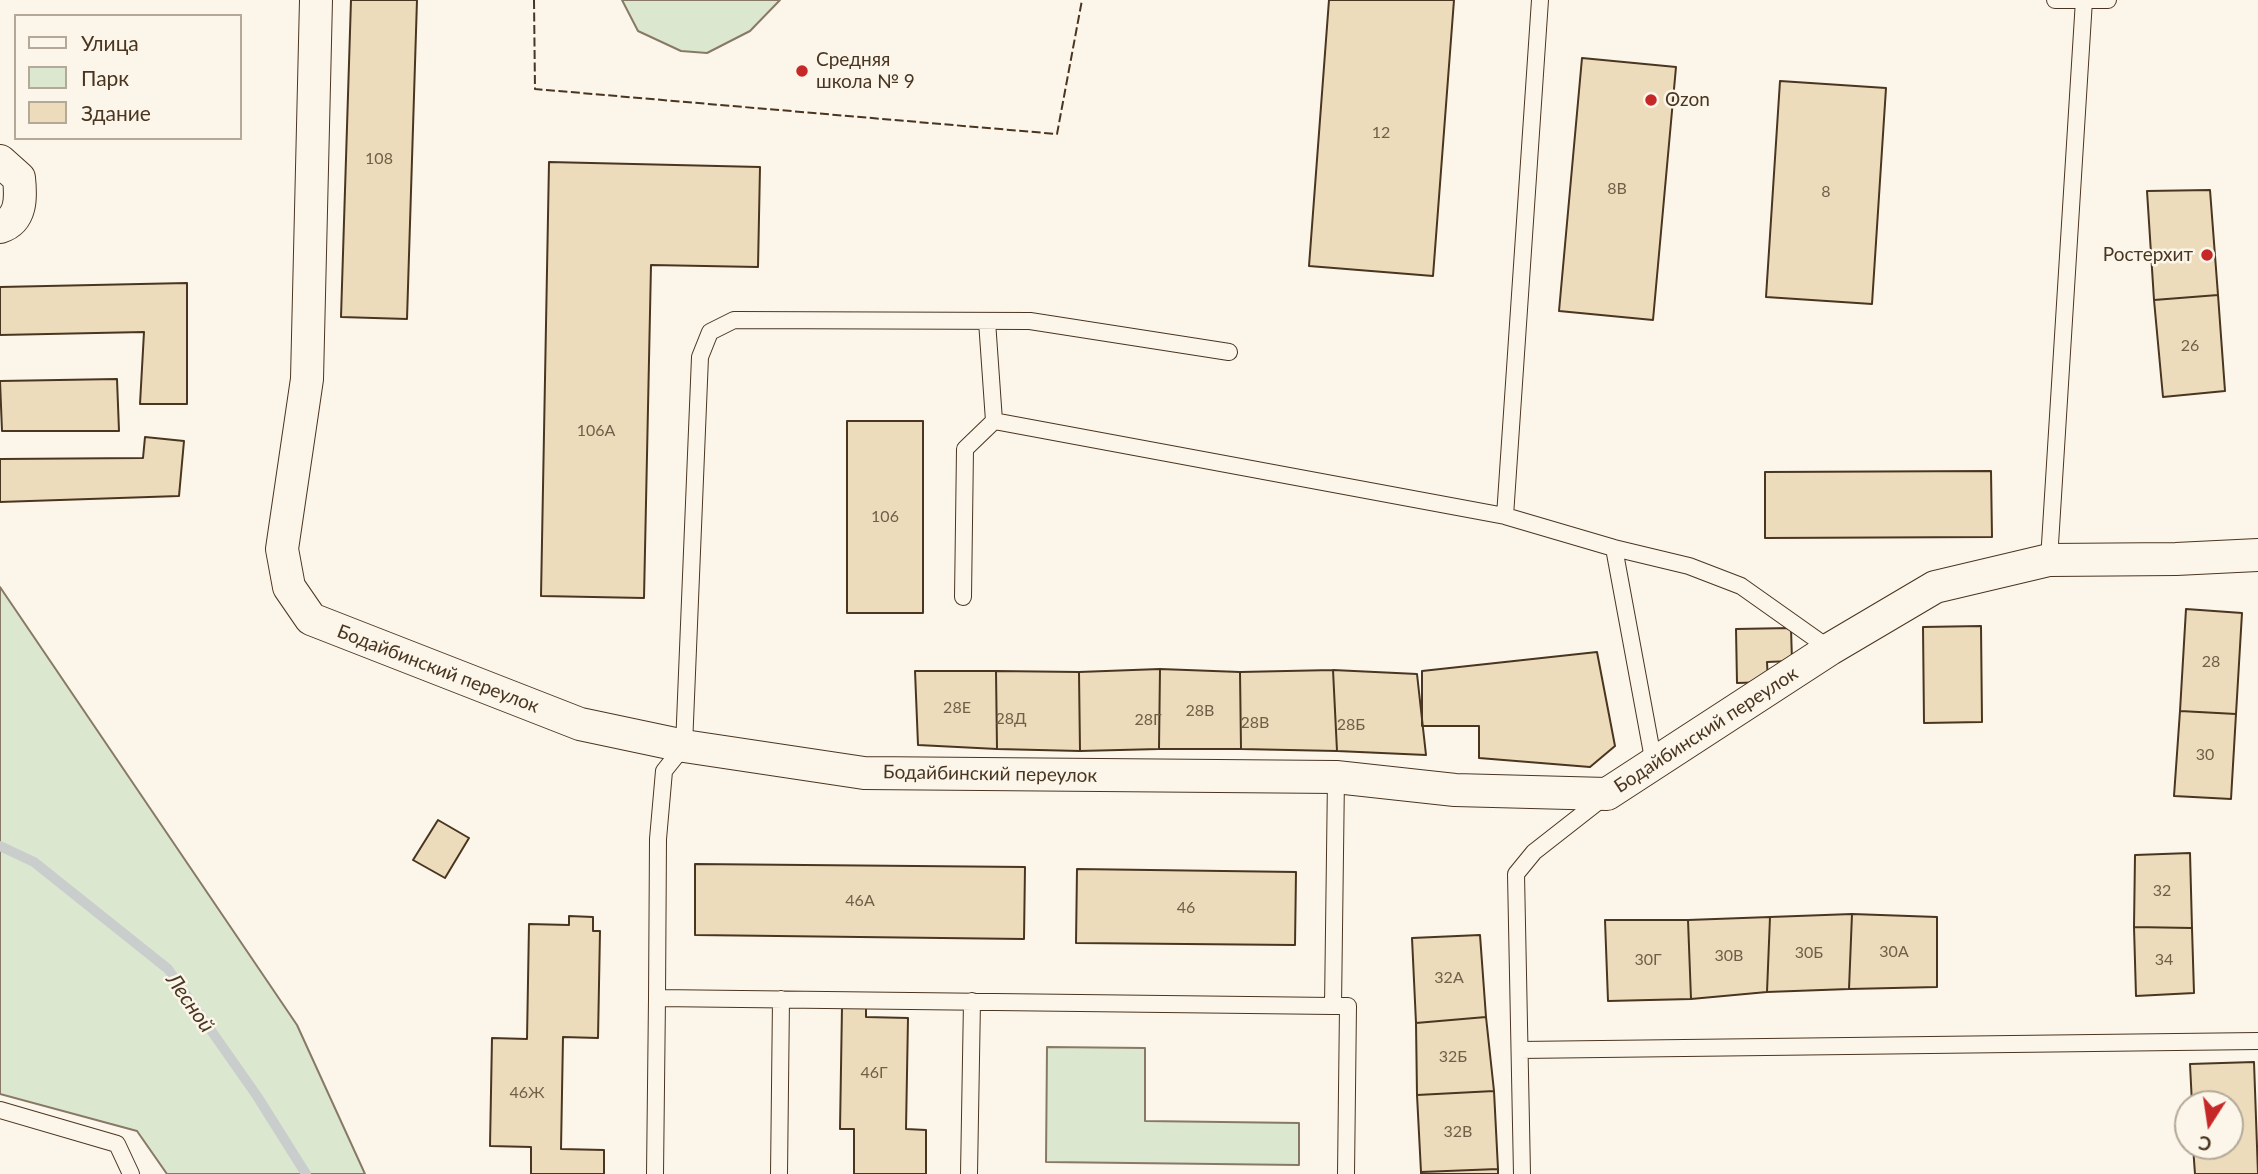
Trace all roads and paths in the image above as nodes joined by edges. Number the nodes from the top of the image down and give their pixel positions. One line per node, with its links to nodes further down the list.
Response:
1 (316, 0): 17 (street, Бодайбинский переулок)
2 (1540, 0): 11 (lane)
3 (2055, 0): 5 (lane)
4 (2108, 0): 5 (lane)
5 (2084, 1): 14 (lane)
6 (0, 161): 7 (street)
7 (0, 227)
8 (987, 321): 9 (lane); 10 (lane); 17 (lane)
9 (1229, 352)
10 (994, 421): 11 (lane); 15 (lane)
11 (1505, 516): 12 (lane)
12 (1614, 548): 16 (lane); 18 (lane)
13 (2258, 555): 14 (street, Бодайбинский переулок)
14 (2049, 560): 16 (street, Бодайбинский переулок)
15 (963, 597)
16 (1830, 649): 18 (street, Бодайбинский переулок)
17 (684, 746): 19 (street, Бодайбинский переулок); 21 (lane)
18 (1654, 764): 20 (street, Бодайбинский переулок)
19 (1336, 777): 20 (street, Бодайбинский переулок); 24 (lane)
20 (1607, 794): 26 (lane)
21 (657, 998): 22 (lane); 29 (lane)
22 (781, 999): 23 (lane); 30 (lane)
23 (972, 1001): 24 (lane); 31 (lane)
24 (1334, 1006): 32 (lane)
25 (2258, 1041): 26 (lane)
26 (1520, 1050): 33 (lane)
27 (0, 1110): 28 (lane)
28 (131, 1174)
29 (654, 1174)
30 (779, 1174)
31 (969, 1174)
32 (1346, 1174)
33 (1522, 1174)

